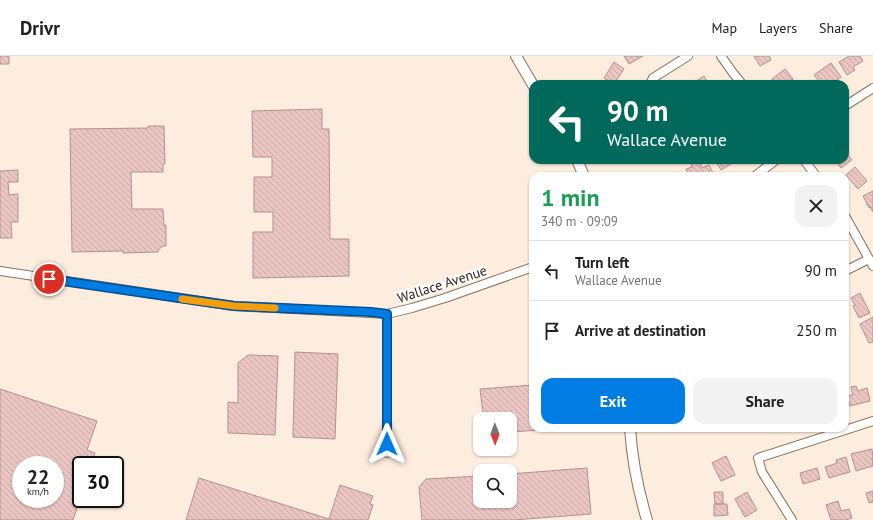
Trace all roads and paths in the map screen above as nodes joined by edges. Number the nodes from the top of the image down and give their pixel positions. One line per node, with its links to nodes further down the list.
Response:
1 (516, 56): 4 (street)
2 (688, 56): 5 (street)
3 (721, 56): 6 (street)
4 (530, 80)
5 (652, 80)
6 (739, 80)
7 (873, 88): 8 (street)
8 (849, 103)
9 (771, 164): 10 (street)
10 (760, 172)
11 (849, 223): 12 (street)
12 (871, 263): 14 (street)
13 (529, 268): 16 (street, Wallace Avenue)
14 (849, 270)
15 (0, 271): 16 (street, Wallace Avenue)
16 (387, 314): 21 (street)
17 (873, 421): 18 (street)
18 (849, 429)
19 (631, 432): 22 (street)
20 (839, 432): 23 (street)
21 (387, 453)
22 (647, 520)
23 (792, 520)

